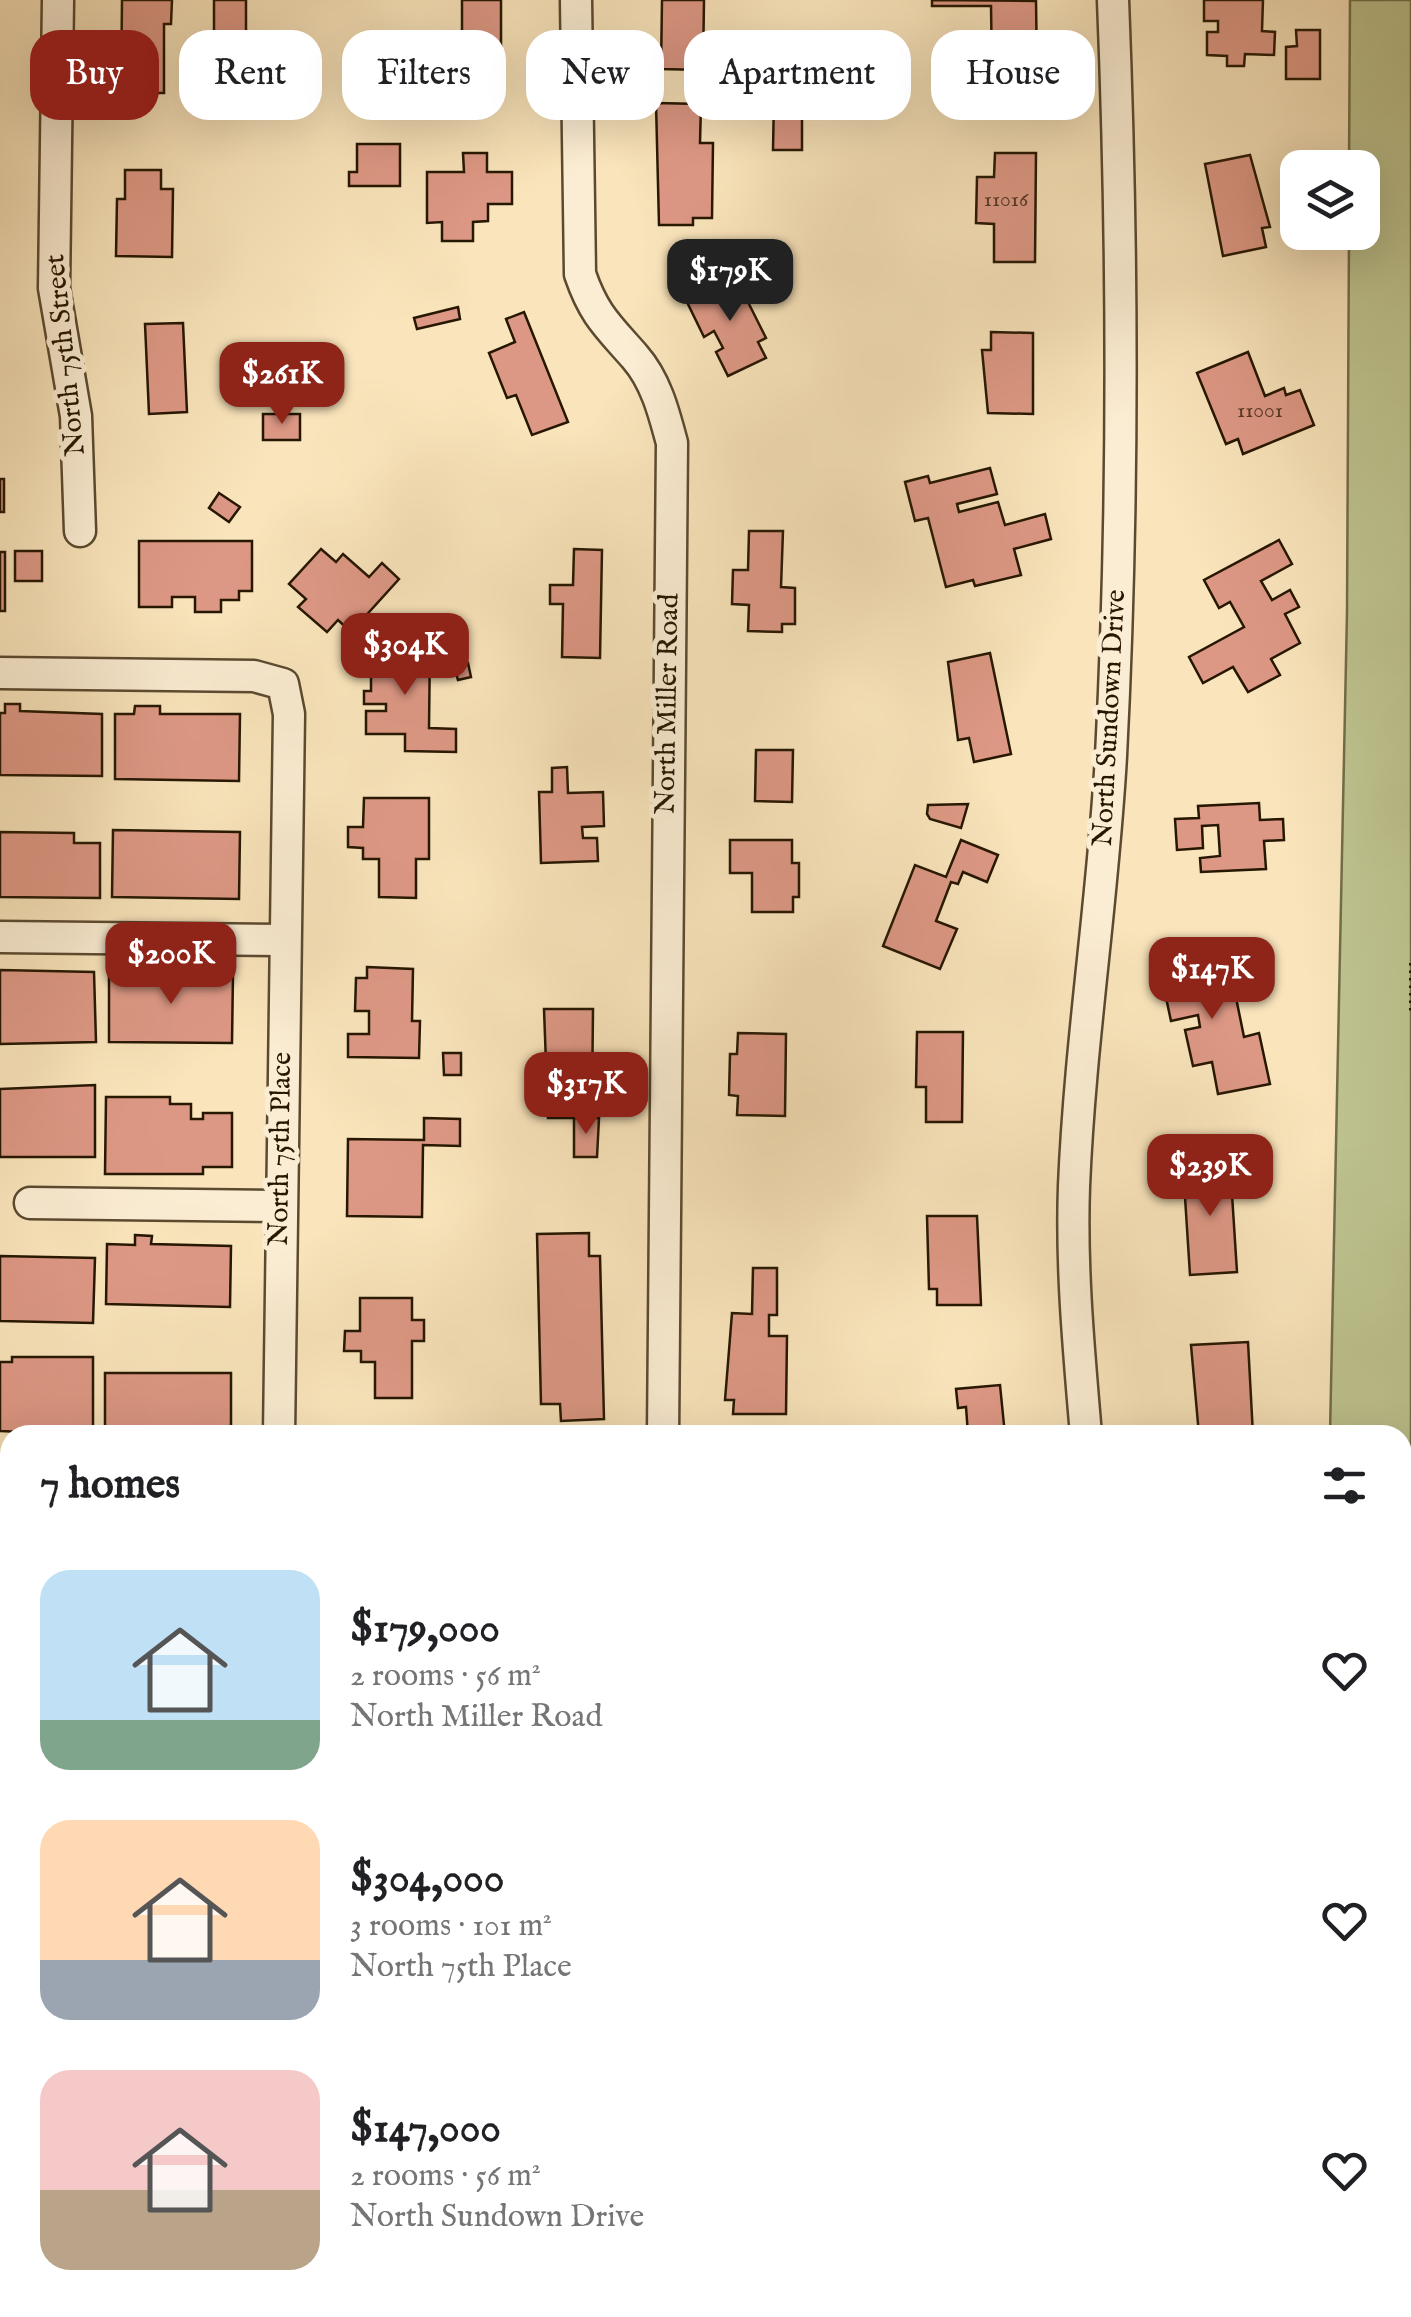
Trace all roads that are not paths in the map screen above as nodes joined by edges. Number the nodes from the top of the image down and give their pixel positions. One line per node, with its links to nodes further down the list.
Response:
1 (58, 0): 4 (street, North 75th Street)
2 (576, 0): 11 (street, North Miller Road)
3 (1113, 0): 12 (street, North Sundown Drive)
4 (80, 530)
5 (0, 673): 7 (street, North 75th Place)
6 (0, 937): 7 (street)
7 (283, 940): 9 (street, North 75th Place)
8 (30, 1203): 9 (street)
9 (280, 1206): 10 (street, North 75th Place)
10 (279, 1425)
11 (663, 1425)
12 (1085, 1425)

